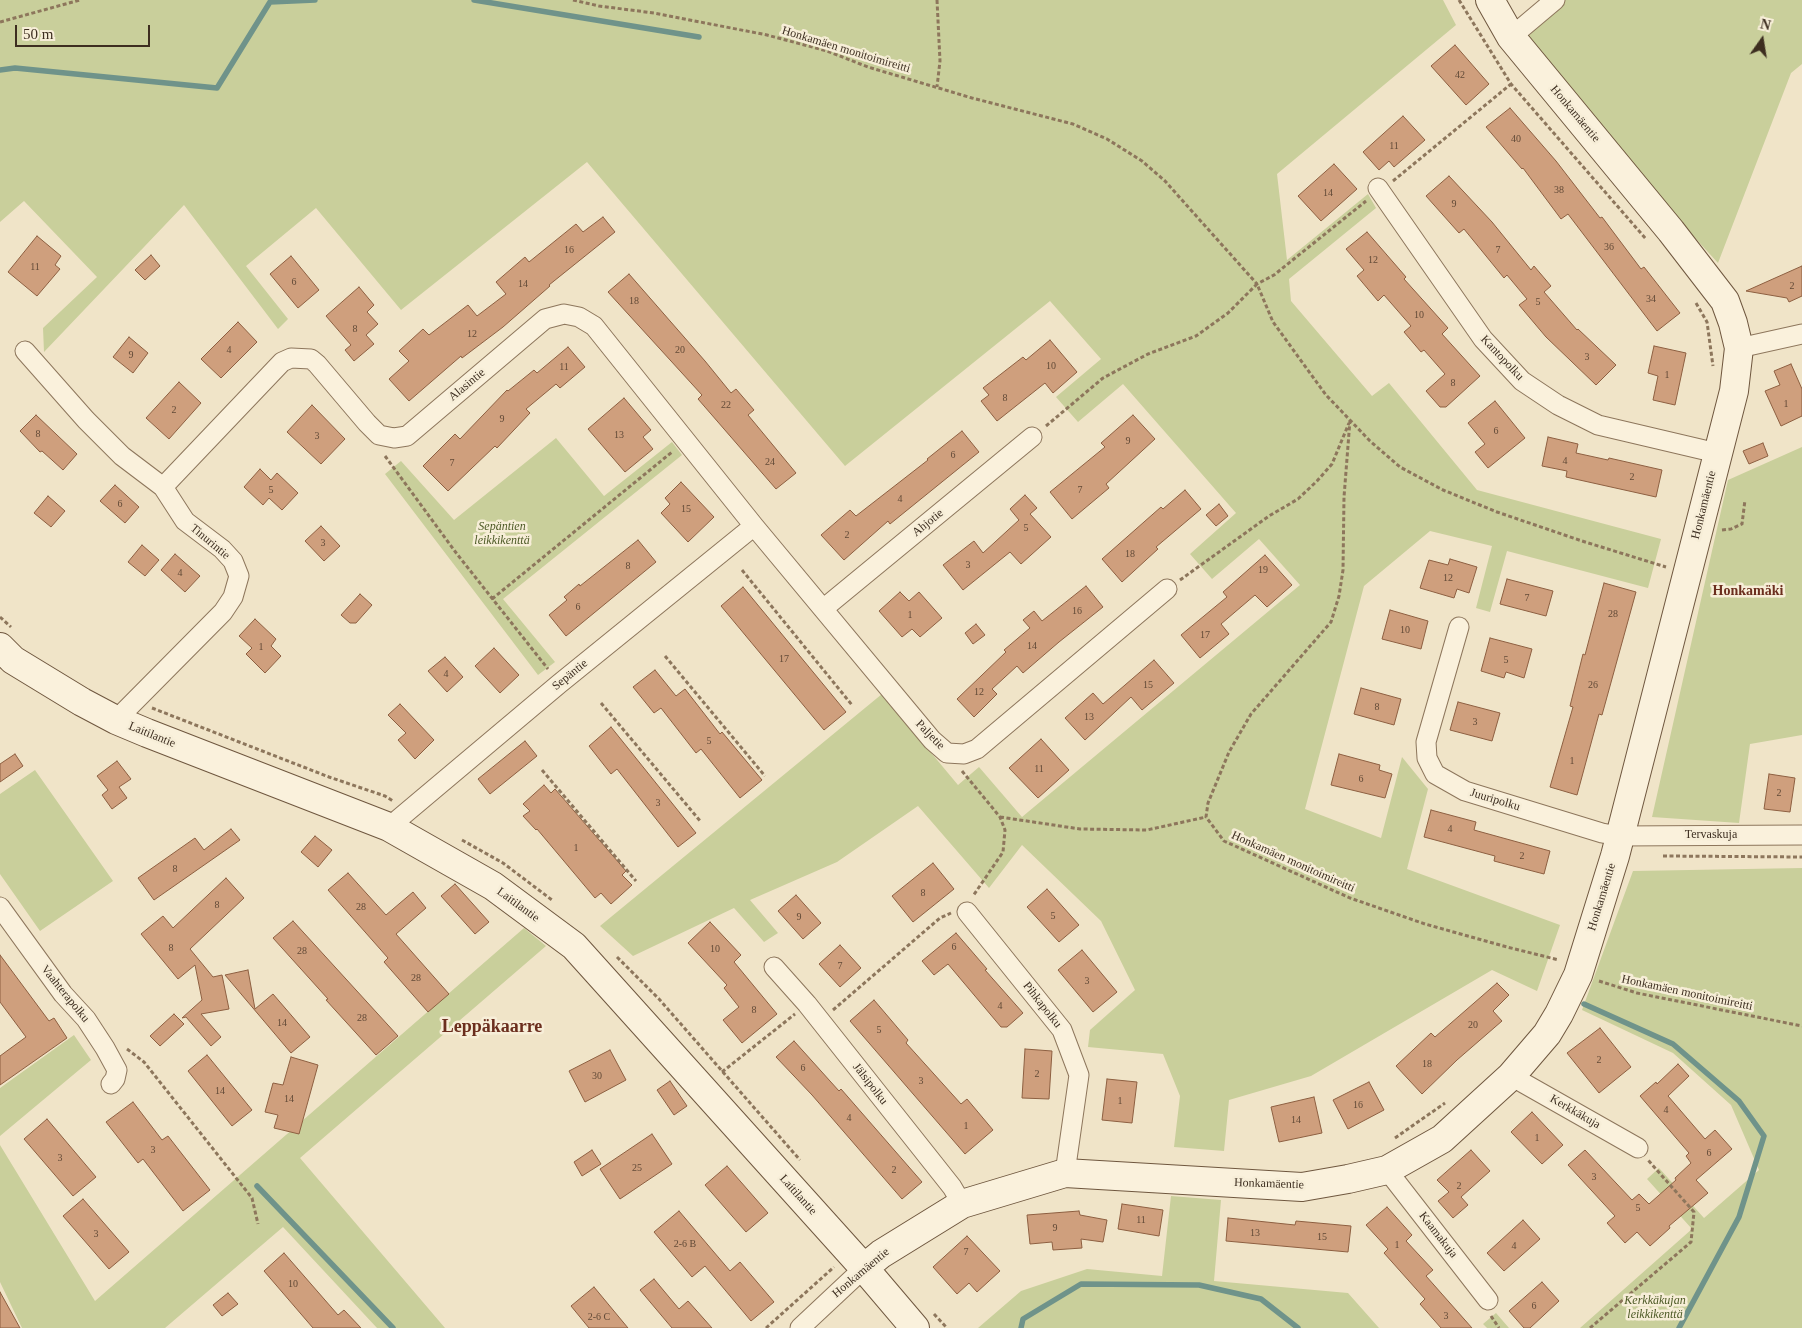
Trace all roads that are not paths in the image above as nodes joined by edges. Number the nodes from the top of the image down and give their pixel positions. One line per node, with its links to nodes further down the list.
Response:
1 (1490, 0): 3 (street, Honkamäentie)
2 (1555, 0): 3 (street)
3 (1511, 37): 6 (street, Honkamäentie)
4 (1378, 188): 9 (street, Kantopolku)
5 (1802, 334): 6 (street)
6 (1739, 348): 9 (street, Honkamäentie)
7 (24, 351): 10 (street, Tinurintie)
8 (1032, 437): 13 (street, Ahjotie)
9 (1717, 453): 19 (street, Honkamäentie)
10 (163, 487): 11 (street, Alasintie); 16 (street, Tinurintie)
11 (754, 526): 13 (street, Paljetie); 17 (street, Sepäntie)
12 (1167, 589): 13 (street, Paljetie)
13 (823, 609)
14 (1459, 628): 19 (street, Juuripolku)
15 (0, 647): 16 (street, Laitilantie)
16 (116, 720): 17 (street, Laitilantie)
17 (389, 827): 29 (street, Laitilantie)
18 (1802, 834): 19 (street, Tervaskuja)
19 (1619, 836): 23 (street, Honkamäentie)
20 (0, 907): 24 (street, Vaahterapolku)
21 (967, 912): 27 (street, Pihkapolku)
22 (774, 967): 28 (street, Jälsipolku)
23 (1512, 1076): 25 (street, Kerkkäkuja); 26 (street, Honkamäentie)
24 (111, 1084)
25 (1638, 1148)
26 (1387, 1170): 27 (street, Honkamäentie); 30 (street, Kaamakuja)
27 (1065, 1173): 28 (street, Honkamäentie)
28 (962, 1204): 29 (street, Honkamäentie)
29 (857, 1260): 31 (street, Honkamäentie); 32 (street, Laitilantie)
30 (1488, 1300)
31 (800, 1328)
32 (915, 1328)

